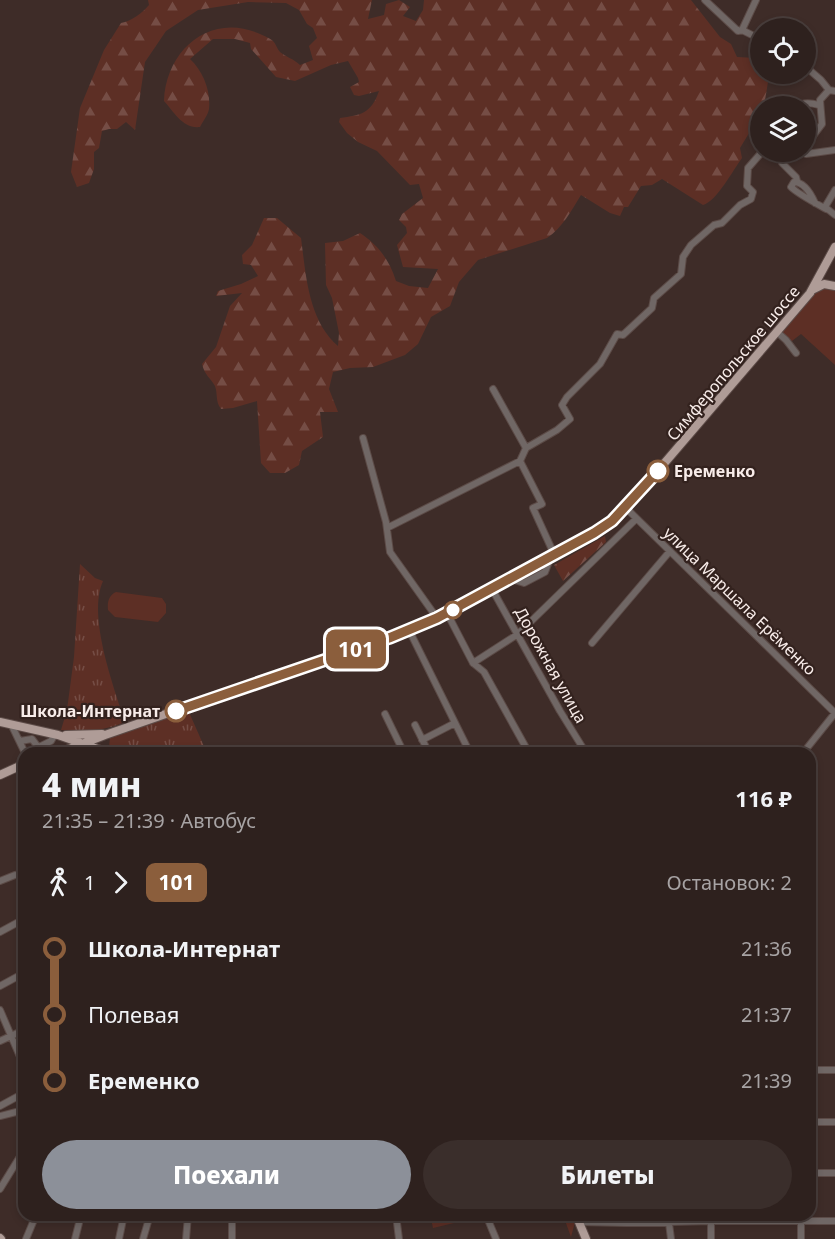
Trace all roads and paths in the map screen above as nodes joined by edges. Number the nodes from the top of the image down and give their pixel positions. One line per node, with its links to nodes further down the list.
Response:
1 (705, 0): 3 (street)
2 (756, 0): 3 (street)
3 (742, 30): 4 (street)
4 (750, 34)
5 (816, 76): 6 (street)
6 (832, 91): 8 (street)
7 (816, 104): 8 (street)
8 (819, 105): 9 (street)
9 (816, 132)
10 (835, 150): 11 (street)
11 (816, 153)
12 (753, 162): 25 (street)
13 (782, 162): 15 (street)
14 (835, 190): 15 (street)
15 (826, 209): 16 (street)
16 (835, 215)
17 (835, 247): 18 (main road, Симферопольское шоссе)
18 (826, 265): 19 (main road); 20 (main road, Симферопольское шоссе)
19 (831, 285): 20 (main road)
20 (810, 293): 21 (main road, Симферопольское шоссе)
21 (777, 332): 22 (street); 27 (main road, Симферопольское шоссе)
22 (796, 353)
23 (493, 389): 25 (street)
24 (363, 438): 29 (street)
25 (526, 448): 26 (street)
26 (520, 461): 29 (street); 31 (street)
27 (626, 508): 28 (street, улица Маршала Ерёменко); 31 (main road, Симферопольское шоссе)
28 (636, 519): 30 (street, улица Маршала Ерёменко); 36 (street)
29 (387, 528): 34 (street)
30 (670, 551): 37 (street); 39 (street, улица Маршала Ерёменко)
31 (554, 554): 32 (main road, Симферопольское шоссе)
32 (492, 589): 33 (main road, Симферопольское шоссе); 36 (street, Дорожная улица)
33 (447, 613): 34 (main road, Симферопольское шоссе); 38 (street)
34 (437, 618): 35 (main road, Симферопольское шоссе)
35 (409, 630): 42 (street); 45 (main road, Симферопольское шоссе)
36 (518, 634): 38 (street); 60 (street, Дорожная улица)
37 (592, 643)
38 (473, 663): 59 (street)
39 (835, 713): 61 (street)
40 (385, 714): 56 (street)
41 (0, 722): 43 (main road)
42 (455, 723): 47 (street); 58 (street)
43 (11, 724): 46 (main road); 48 (street)
44 (415, 725): 47 (street)
45 (110, 733): 46 (main road); 49 (main road, Симферопольское шоссе); 55 (main road)
46 (57, 735): 49 (main road); 51 (street); 52 (main road)
47 (422, 740): 57 (street)
48 (20, 741): 50 (street); 51 (street)
49 (82, 744): 53 (main road, Симферопольское шоссе); 54 (main road)
50 (23, 747)
51 (38, 747)
52 (65, 747)
53 (74, 747)
54 (91, 747)
55 (106, 747)
56 (401, 747)
57 (426, 747)
58 (467, 747)
59 (526, 747)
60 (582, 747)
61 (808, 747)
62 (18, 767): 63 (main road)
63 (0, 775)
64 (15, 875): 65 (street)
65 (0, 881)
66 (18, 922): 67 (street)
67 (0, 932)
68 (18, 976): 69 (street)
69 (0, 986)
70 (0, 1010): 72 (street)
71 (18, 1033): 72 (street)
72 (11, 1036): 73 (street); 74 (street)
73 (0, 1041)
74 (18, 1052)
75 (816, 1070): 76 (street)
76 (835, 1070)
77 (18, 1096): 78 (street)
78 (0, 1106)
79 (18, 1112): 80 (street)
80 (0, 1116)
81 (816, 1122): 82 (street)
82 (835, 1122)
83 (18, 1161): 86 (street)
84 (816, 1173): 85 (street)
85 (835, 1173)
86 (0, 1189)
87 (816, 1219): 101 (street)
88 (34, 1221): 104 (street)
89 (80, 1221): 105 (street)
90 (123, 1221): 106 (street)
91 (148, 1221): 107 (street)
92 (188, 1221): 108 (street)
93 (232, 1221): 109 (street)
94 (397, 1221): 110 (street)
95 (488, 1221): 111 (street)
96 (579, 1221): 103 (main road)
97 (624, 1221): 102 (street)
98 (686, 1221): 102 (street)
99 (712, 1221): 113 (street)
100 (801, 1221): 114 (street)
101 (835, 1221)
102 (669, 1223): 112 (street)
103 (583, 1238)
104 (26, 1239)
105 (75, 1239)
106 (119, 1239)
107 (143, 1239)
108 (186, 1239)
109 (232, 1239)
110 (399, 1239)
111 (496, 1239)
112 (671, 1239)
113 (711, 1239)
114 (801, 1239)

